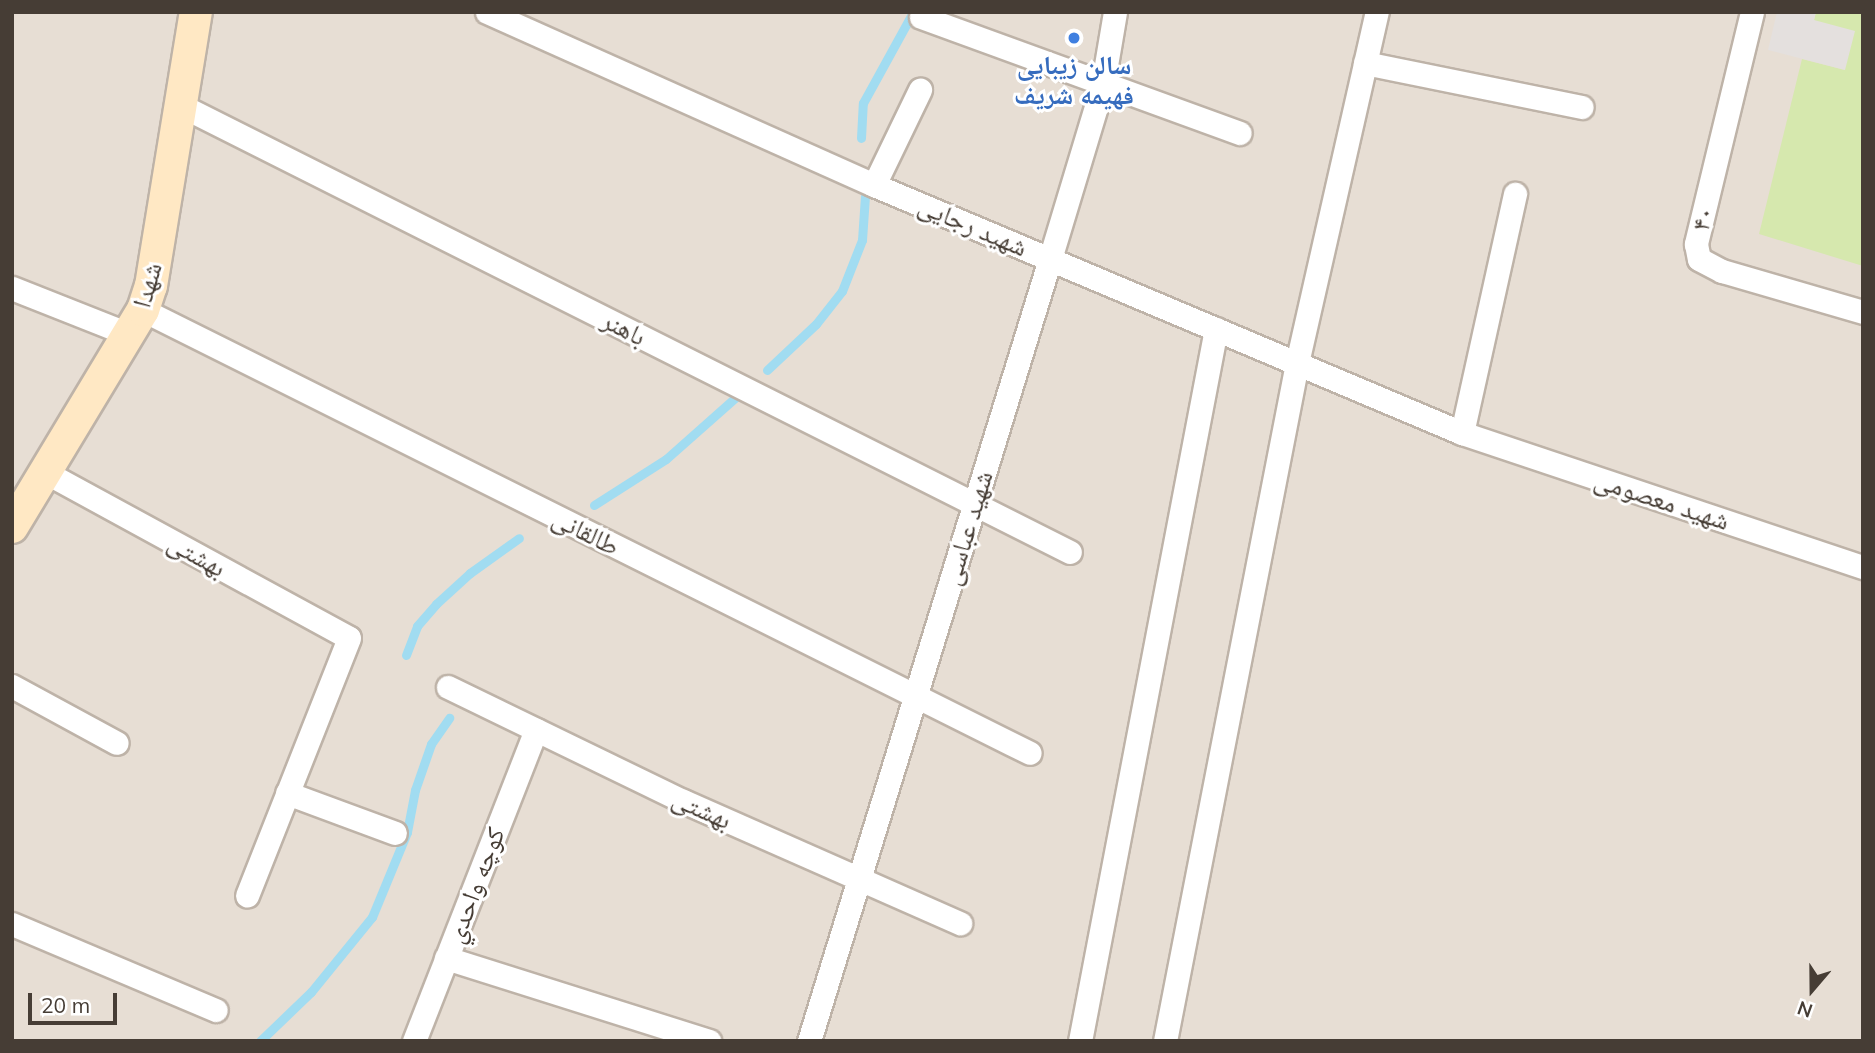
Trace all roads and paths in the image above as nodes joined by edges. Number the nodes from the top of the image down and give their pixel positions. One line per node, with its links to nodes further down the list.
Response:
1 (196, 12): 10 (main road, شهدا)
2 (487, 12): 13 (street, شهید رجایی)
3 (1115, 12): 8 (street, شهید عباسی)
4 (1377, 12): 7 (street)
5 (1752, 12): 17 (street, ۴۰)
6 (921, 17): 8 (street)
7 (1365, 63): 11 (street); 20 (street)
8 (1102, 83): 12 (street); 15 (street, شهید عباسی)
9 (920, 90): 13 (street)
10 (178, 104): 18 (main road, شهدا); 23 (street, باهنر)
11 (1582, 107)
12 (1240, 133)
13 (874, 185): 15 (street, شهید رجایی)
14 (1516, 194): 21 (street)
15 (1050, 259): 19 (street, شهید رجایی); 23 (street, شهید عباسی)
16 (12, 288): 18 (street, طالقانی)
17 (1863, 312)
18 (135, 322): 22 (main road, شهدا); 29 (street, طالقانی)
19 (1216, 329): 20 (street, شهید رجایی); 44 (street)
20 (1297, 363): 21 (street, شهید رجایی); 45 (street)
21 (1462, 433): 26 (street, شهید معصومی)
22 (45, 472): 24 (main road, شهدا); 33 (street, بهشتی)
23 (974, 504): 25 (street, باهنر); 29 (street, شهید عباسی)
24 (16, 512)
25 (1070, 552)
26 (1863, 567)
27 (12, 686): 31 (street)
28 (448, 687): 30 (street, بهشتی)
29 (915, 696): 32 (street, طالقانی); 35 (street, شهید عباسی)
30 (536, 730): 35 (street, بهشتی); 39 (street, كوچه واحدي)
31 (117, 743)
32 (1030, 753)
33 (287, 793): 34 (street); 36 (street)
34 (394, 832)
35 (859, 878): 37 (street, بهشتی); 43 (street, شهید عباسی)
36 (247, 895)
37 (960, 923)
38 (12, 924): 40 (street)
39 (446, 958): 41 (street, كوچه واحدي); 42 (street)
40 (216, 1010)
41 (414, 1041)
42 (709, 1041)
43 (809, 1041)
44 (1080, 1041)
45 (1165, 1041)

